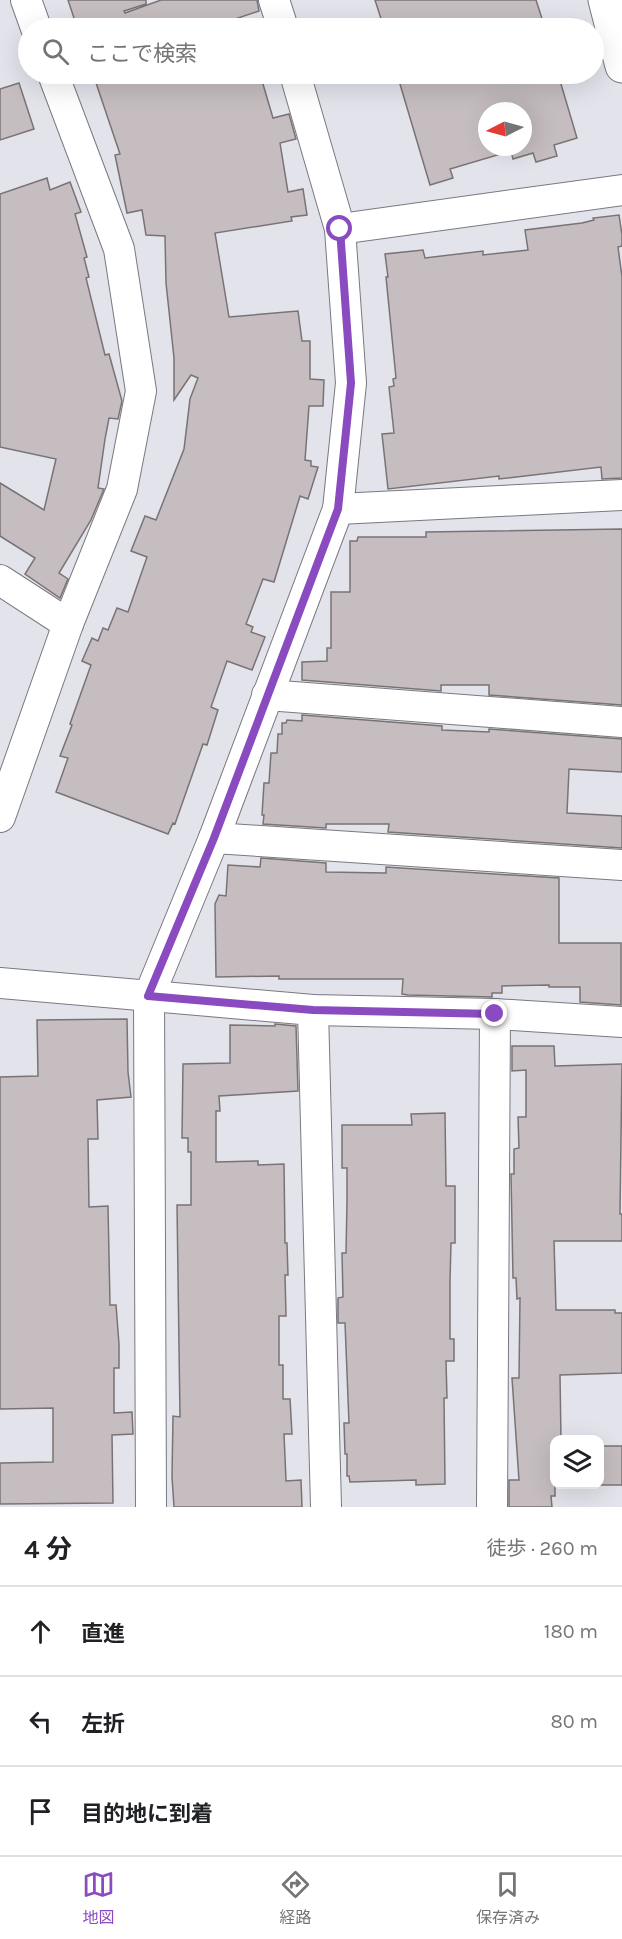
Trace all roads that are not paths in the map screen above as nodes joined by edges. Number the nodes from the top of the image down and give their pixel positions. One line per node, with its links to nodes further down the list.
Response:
1 (26, 0): 4 (street)
2 (274, 0): 5 (street)
3 (605, 0): 6 (street)
4 (32, 18)
5 (280, 18)
6 (622, 66)
7 (57, 84): 14 (street)
8 (298, 84): 10 (street)
9 (622, 190): 10 (street)
10 (340, 229): 12 (street)
11 (622, 495): 12 (street)
12 (338, 509): 15 (street)
13 (0, 580): 14 (street)
14 (68, 624): 17 (street)
15 (267, 695): 16 (street); 18 (street)
16 (622, 722)
17 (0, 817)
18 (214, 838): 19 (street); 21 (street)
19 (622, 866)
20 (0, 983): 21 (street)
21 (148, 996): 22 (street); 25 (street)
22 (313, 1010): 23 (street); 26 (street)
23 (495, 1014): 24 (street); 27 (street)
24 (622, 1022)
25 (151, 1507)
26 (326, 1507)
27 (492, 1507)

